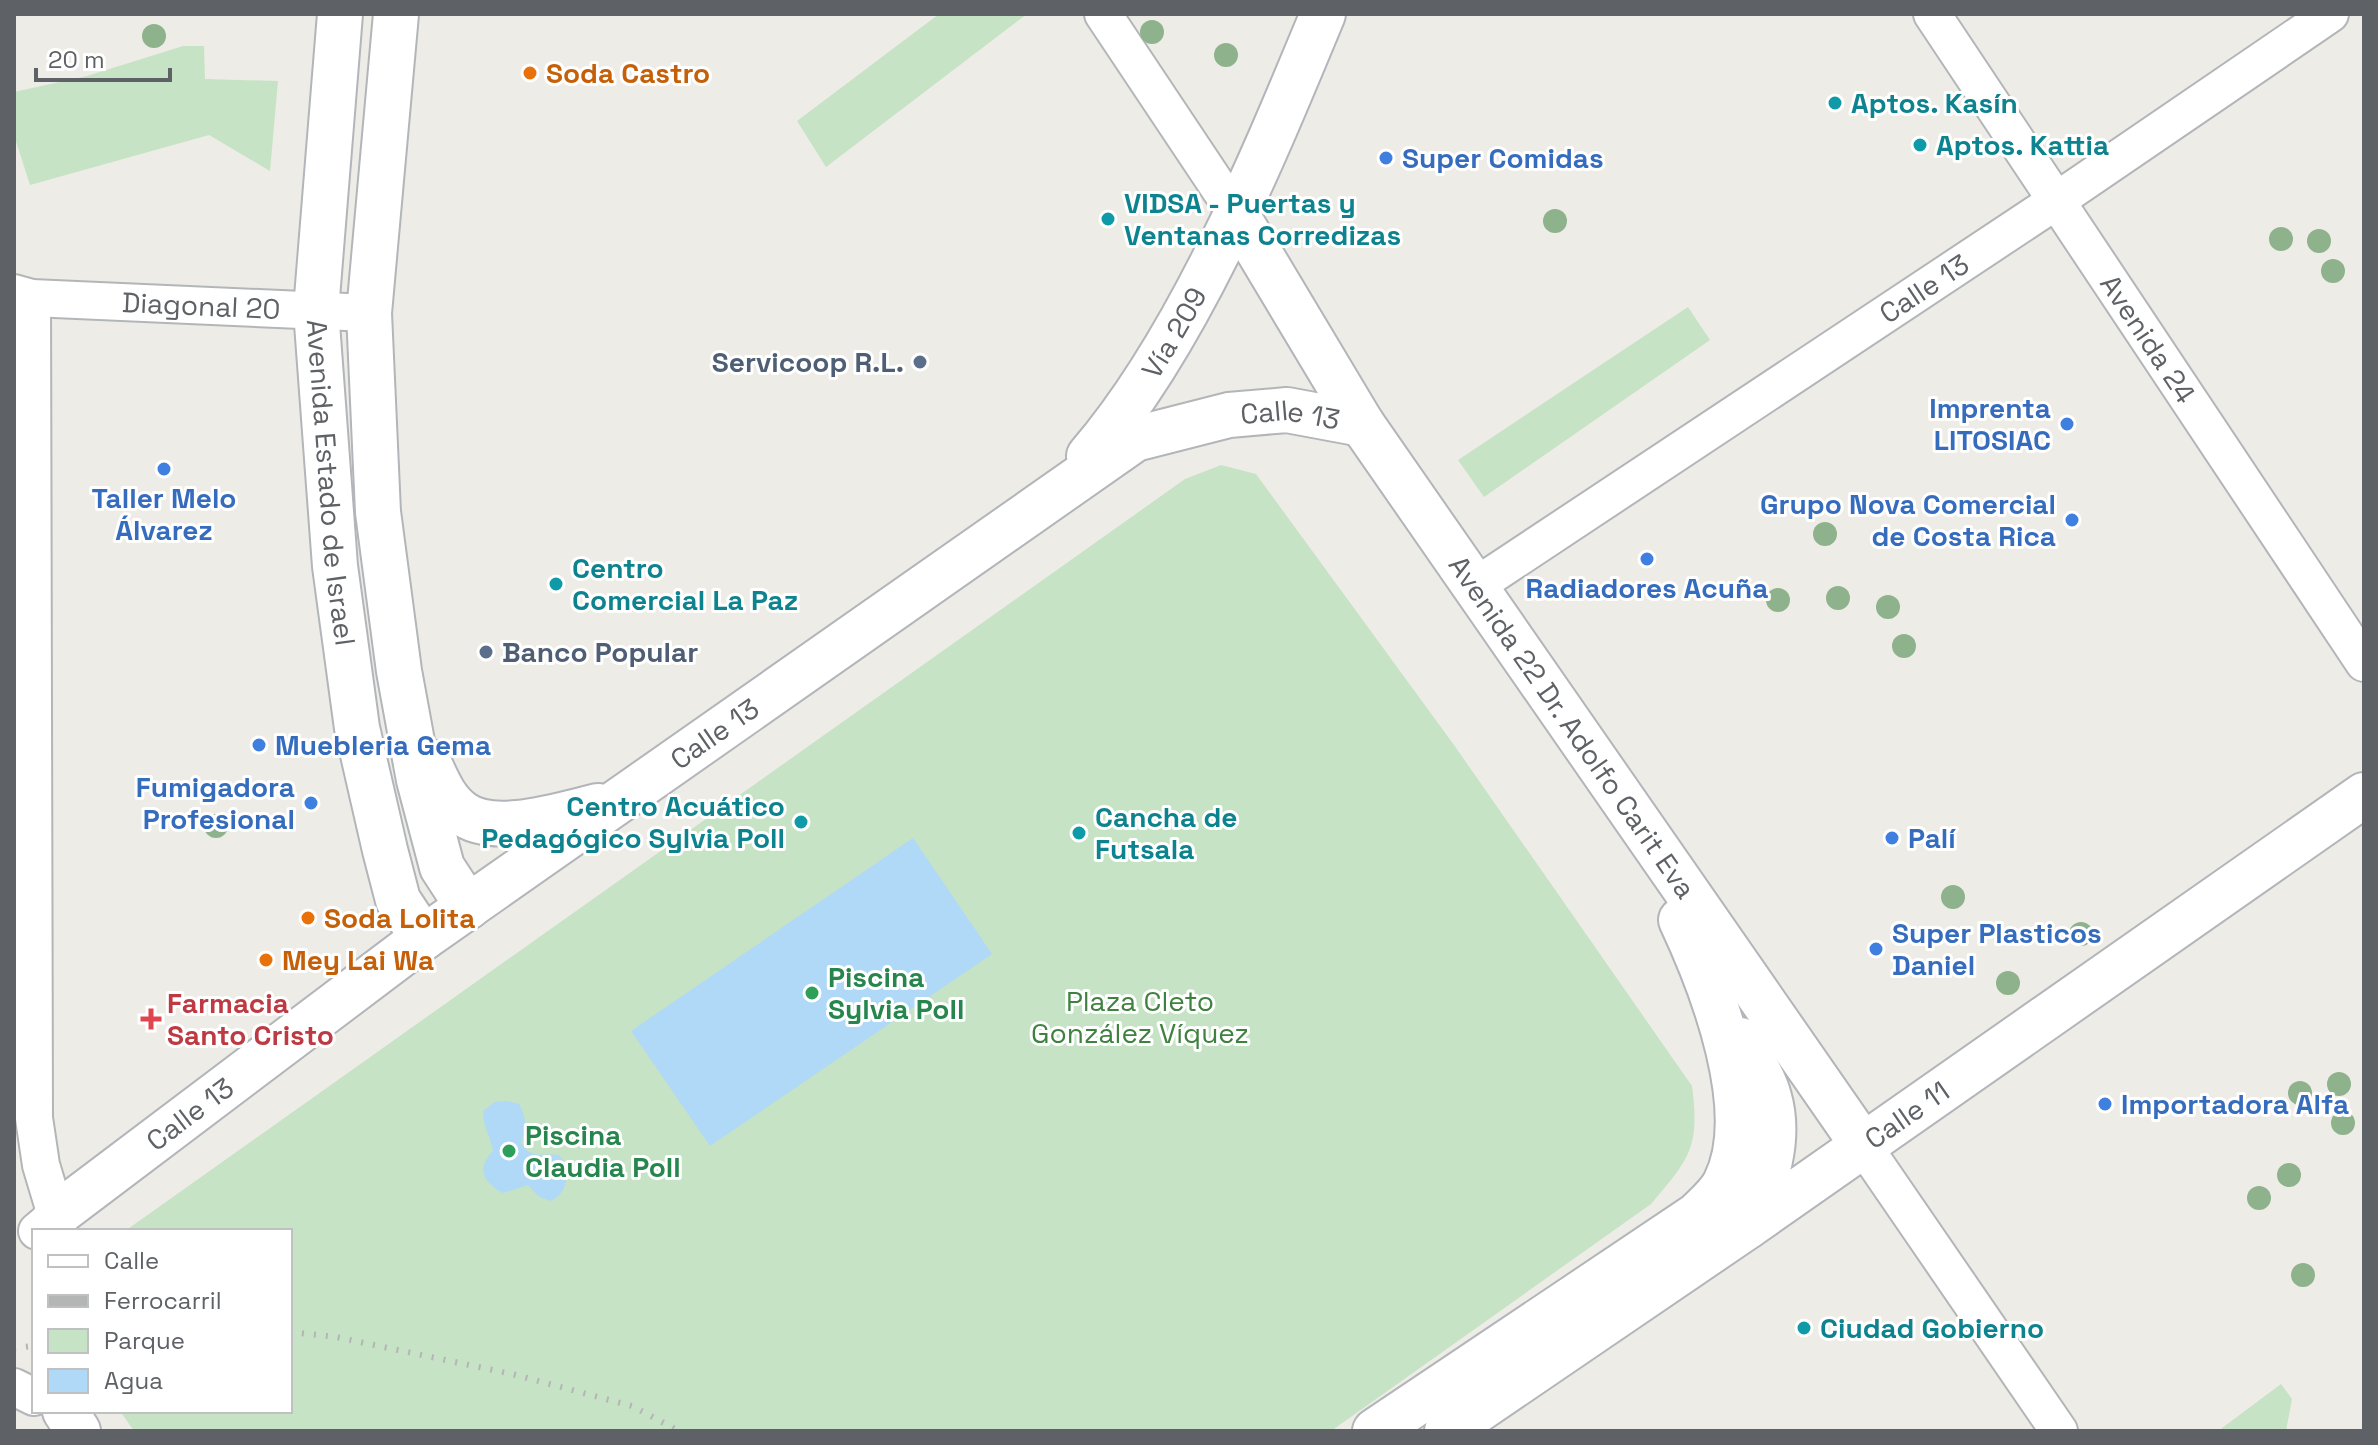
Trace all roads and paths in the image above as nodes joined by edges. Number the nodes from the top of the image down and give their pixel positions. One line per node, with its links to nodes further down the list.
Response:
1 (340, 14): 10 (main road, Avenida Estado de Israel)
2 (396, 14): 11 (main road, Avenida Estado de Israel)
3 (1103, 14): 8 (street, Avenida 22 Dr. Adolfo Carit Eva)
4 (1323, 14): 8 (main road, Vía 209)
5 (1932, 14): 7 (street, Avenida 24)
6 (2330, 14): 7 (street, Calle 13)
7 (2056, 201): 14 (street, Calle 13); 15 (street, Avenida 24)
8 (1235, 212): 12 (main road, Avenida 22 Dr. Adolfo Carit Eva); 13 (main road, Vía 209)
9 (23, 296): 10 (street, Diagonal 20); 25 (street)
10 (316, 310): 11 (street, Diagonal 20); 21 (main road, Avenida Estado de Israel)
11 (369, 313): 16 (main road, Avenida Estado de Israel)
12 (1362, 424): 13 (main road, Calle 13); 14 (main road, Avenida 22 Dr. Adolfo Carit Eva)
13 (1051, 501): 18 (main road, Calle 13)
14 (1474, 587): 19 (main road, Avenida 22 Dr. Adolfo Carit Eva)
15 (2364, 663)
16 (399, 671): 18 (main road); 20 (main road, Avenida Estado de Israel)
17 (2364, 795): 23 (main road, Calle 11)
18 (620, 800): 20 (main road, Calle 13)
19 (1629, 809): 22 (main road); 23 (main road, Avenida 22 Dr. Adolfo Carit Eva)
20 (468, 907): 21 (main road, Calle 13)
21 (423, 938): 25 (main road, Calle 13)
22 (1706, 973): 24 (main road); 30 (main road)
23 (1862, 1144): 24 (main road, Calle 11); 32 (street, Avenida 22 Dr. Adolfo Carit Eva)
24 (1748, 1226): 31 (main road, Calle 11)
25 (45, 1228)
26 (32, 1238): 27 (street, Calle 13)
27 (14, 1251)
28 (14, 1387): 29 (street)
29 (32, 1397)
30 (1375, 1431)
31 (1447, 1431)
32 (2059, 1431)

